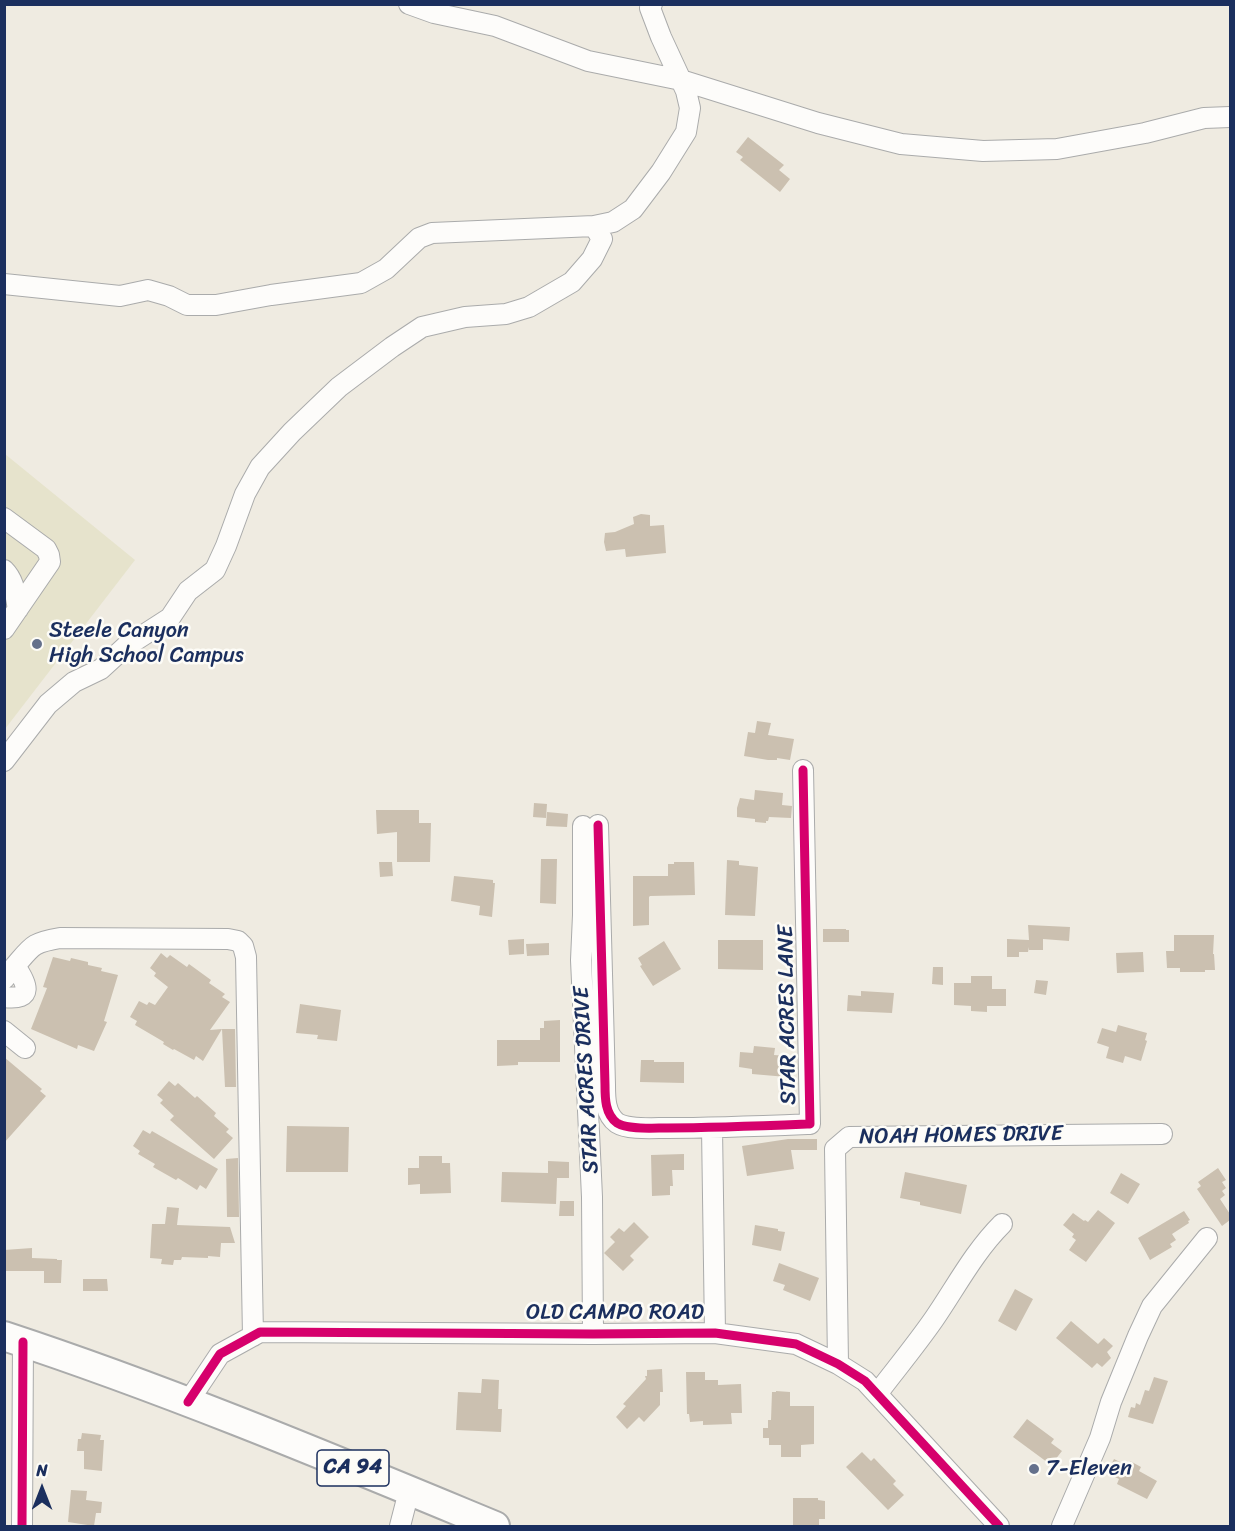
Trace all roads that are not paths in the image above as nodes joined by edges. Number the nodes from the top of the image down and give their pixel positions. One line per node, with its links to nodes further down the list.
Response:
1 (409, 4): 3 (street)
2 (652, 4): 3 (street)
3 (681, 80): 4 (street); 5 (street)
4 (1230, 117)
5 (594, 226): 6 (street); 11 (street)
6 (4, 284)
7 (4, 518): 9 (street)
8 (4, 570): 9 (street)
9 (18, 609): 10 (street)
10 (4, 629)
11 (4, 761)
12 (803, 770): 18 (street, STAR ACRES LANE)
13 (590, 826): 18 (street, STAR ACRES LANE); 23 (street, STAR ACRES DRIVE)
14 (10, 972): 15 (street); 24 (street)
15 (4, 997)
16 (4, 1031): 17 (street)
17 (25, 1048)
18 (712, 1128): 22 (street)
19 (1162, 1134): 26 (street, NOAH HOMES DRIVE)
20 (1002, 1224): 27 (street)
21 (1207, 1238): 34 (street)
22 (715, 1333): 23 (street, OLD CAMPO ROAD); 26 (street, OLD CAMPO ROAD)
23 (593, 1334): 24 (street, OLD CAMPO ROAD)
24 (253, 1336): 28 (street, OLD CAMPO ROAD)
25 (14, 1339): 28 (highway, CA 94); 30 (street)
26 (838, 1364): 27 (street, OLD CAMPO ROAD)
27 (877, 1394): 33 (street, OLD CAMPO ROAD)
28 (188, 1402): 29 (highway, CA 94)
29 (409, 1491): 31 (street); 32 (highway, CA 94)
30 (22, 1527)
31 (400, 1527)
32 (495, 1527)
33 (999, 1527)
34 (1062, 1527)

